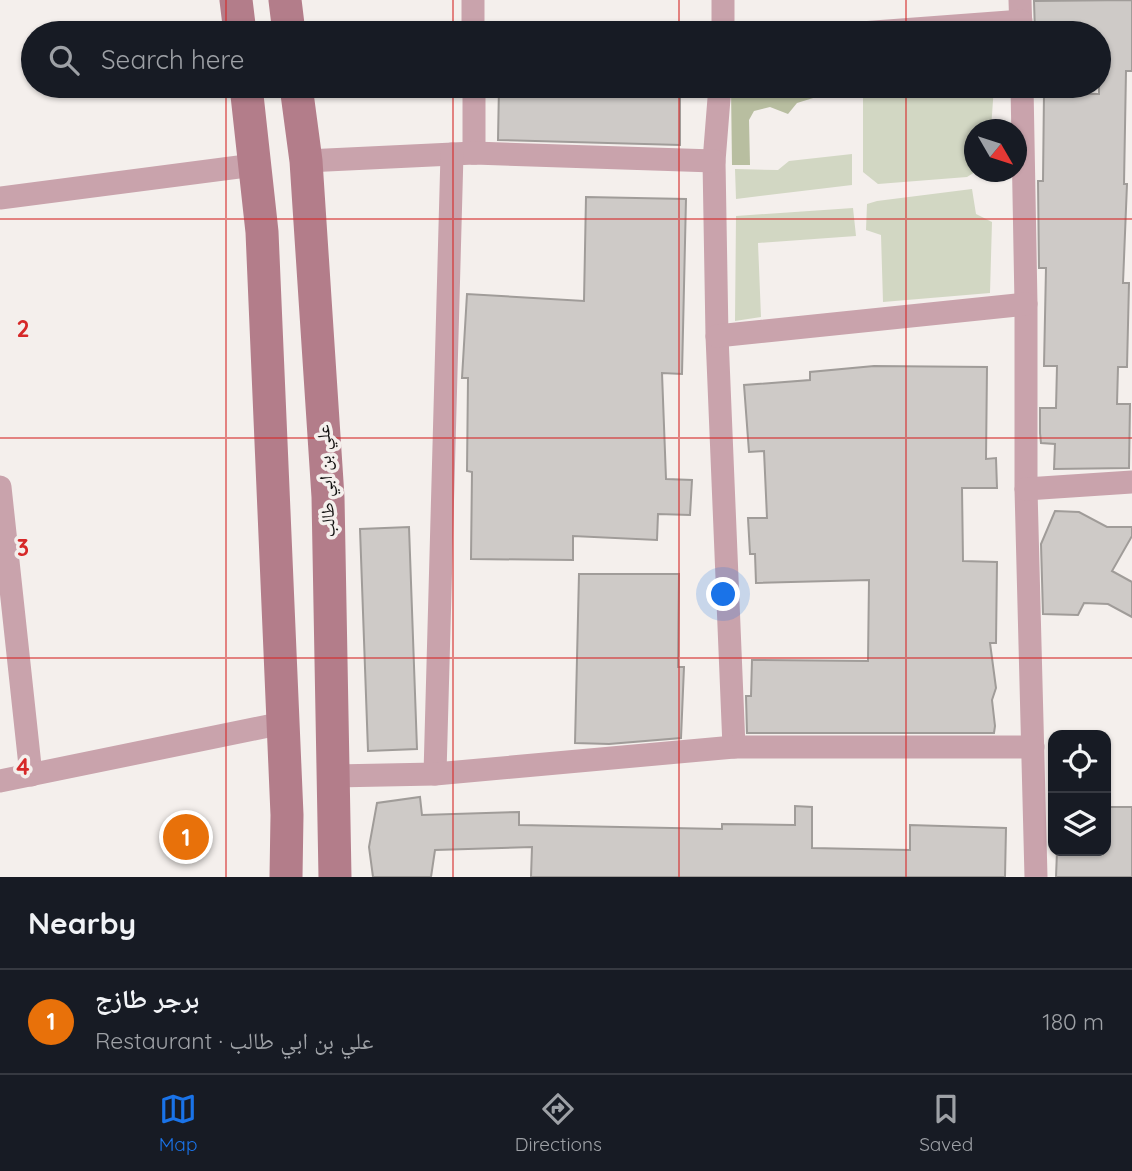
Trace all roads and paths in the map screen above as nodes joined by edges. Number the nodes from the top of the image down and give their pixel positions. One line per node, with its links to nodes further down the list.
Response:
1 (236, 0): 6 (main road)
2 (285, 0): 7 (main road)
3 (473, 0): 8 (street)
4 (723, 0): 9 (street)
5 (1021, 18): 10 (street)
6 (239, 21)
7 (288, 21)
8 (473, 21)
9 (723, 21)
10 (989, 21)
11 (247, 98): 19 (main road)
12 (298, 98): 17 (main road, علي بن ابي طالب)
13 (472, 98): 16 (street)
14 (719, 98): 18 (street)
15 (1022, 98): 21 (street)
16 (463, 153): 17 (street); 18 (street); 29 (street)
17 (306, 161): 31 (main road, علي بن ابي طالب)
18 (714, 161): 22 (street)
19 (254, 165): 20 (street); 26 (main road)
20 (0, 198)
21 (1026, 304): 22 (street); 25 (street)
22 (717, 336): 27 (street)
23 (1132, 482): 25 (street)
24 (0, 486): 30 (street)
25 (1026, 489): 28 (street)
26 (283, 723): 30 (street); 33 (main road)
27 (734, 747): 28 (street); 29 (street)
28 (1033, 747): 35 (street)
29 (435, 774): 31 (street)
30 (31, 775): 32 (street)
31 (334, 776): 34 (main road, علي بن ابي طالب)
32 (0, 781)
33 (286, 877)
34 (335, 877)
35 (1036, 877)

